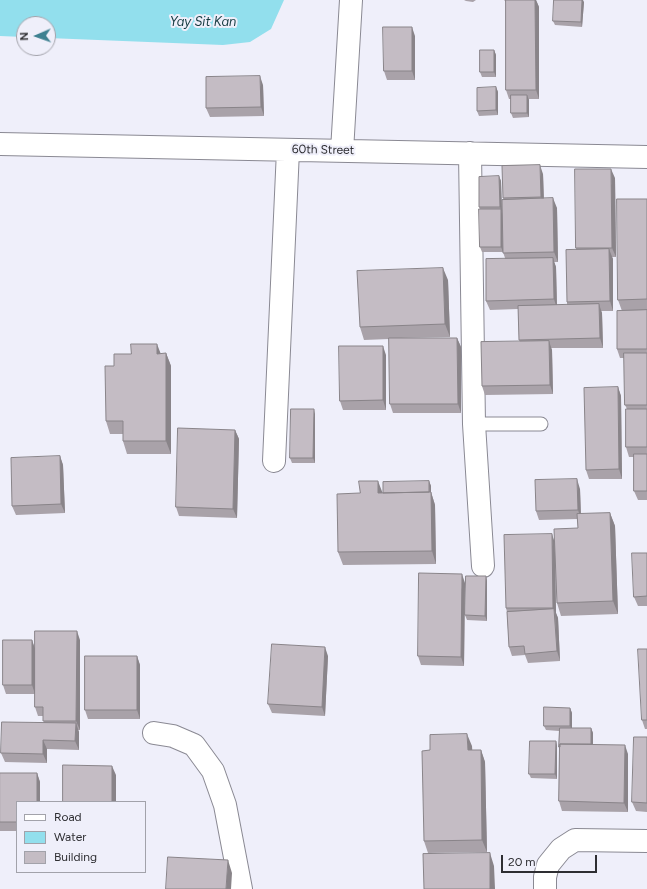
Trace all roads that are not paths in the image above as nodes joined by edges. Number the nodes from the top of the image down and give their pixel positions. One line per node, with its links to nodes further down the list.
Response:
1 (351, 0): 4 (street)
2 (0, 144): 3 (street, 60th Street)
3 (288, 150): 4 (street, 60th Street); 9 (street)
4 (342, 151): 5 (street, 60th Street)
5 (470, 153): 6 (street, 60th Street); 7 (street)
6 (647, 157)
7 (474, 424): 8 (lane); 10 (street)
8 (541, 424)
9 (274, 461)
10 (483, 566)
11 (154, 733): 13 (street)
12 (647, 841): 14 (street)
13 (241, 889)
14 (545, 889)

